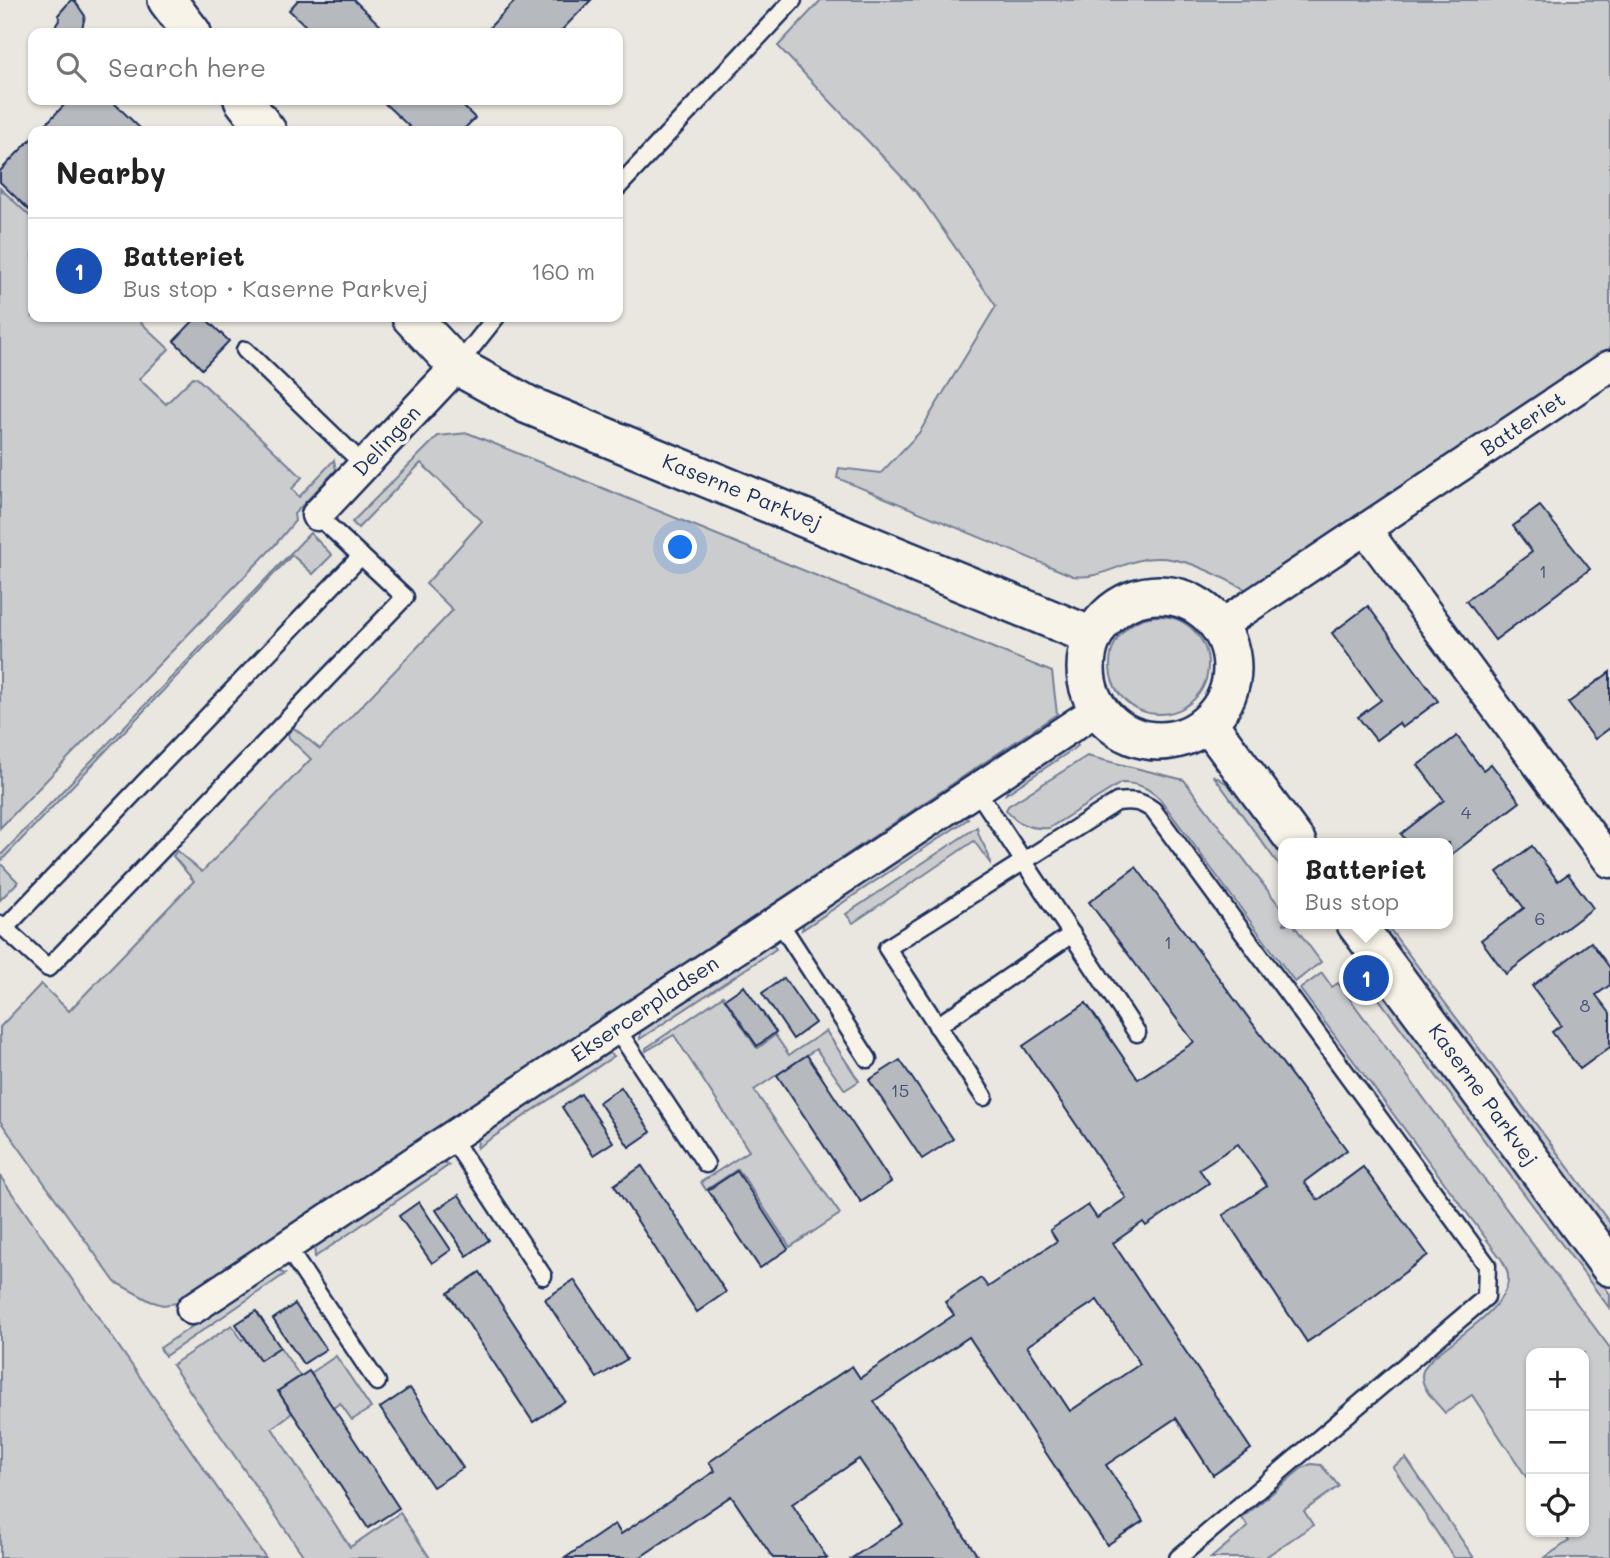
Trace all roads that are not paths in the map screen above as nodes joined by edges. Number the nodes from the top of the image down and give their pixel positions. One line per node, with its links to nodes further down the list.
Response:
1 (167, 0): 3 (street)
2 (793, 0): 6 (lane)
3 (188, 28)
4 (247, 105): 5 (street)
5 (263, 126)
6 (623, 182)
7 (416, 322): 10 (street, Kaserne Parkvej)
8 (492, 322): 10 (lane)
9 (245, 350): 12 (lane)
10 (457, 366): 12 (street, Delingen); 17 (street, Kaserne Parkvej)
11 (1610, 366): 14 (street, Batteriet)
12 (364, 465): 13 (street, Delingen)
13 (317, 515): 15 (lane)
14 (1366, 529): 16 (street, Batteriet); 23 (street)
15 (361, 556): 25 (lane); 25 (lane)
16 (1220, 626): 17 (street); 19 (street)
17 (1092, 636): 18 (street)
18 (1098, 709): 19 (street); 20 (street, Eksercerpladsen)
19 (1208, 723): 21 (street)
20 (976, 789): 22 (lane); 24 (street, Eksercerpladsen)
21 (1293, 838)
22 (1024, 862): 27 (lane); 28 (lane); 40 (lane)
23 (1610, 862)
24 (778, 920): 29 (street, Eksercerpladsen); 31 (lane)
25 (2, 926)
26 (1360, 929): 36 (street, Kaserne Parkvej)
27 (1072, 934): 28 (lane); 30 (lane)
28 (937, 1026): 32 (lane)
29 (616, 1028): 33 (street, Eksercerpladsen); 34 (lane)
30 (1138, 1033)
31 (868, 1059)
32 (984, 1097)
33 (451, 1137): 35 (street, Eksercerpladsen); 37 (lane)
34 (706, 1164)
35 (286, 1246): 38 (street, Eksercerpladsen); 39 (lane)
36 (1610, 1267)
37 (544, 1276)
38 (192, 1308)
39 (377, 1382)
40 (1178, 1558)

